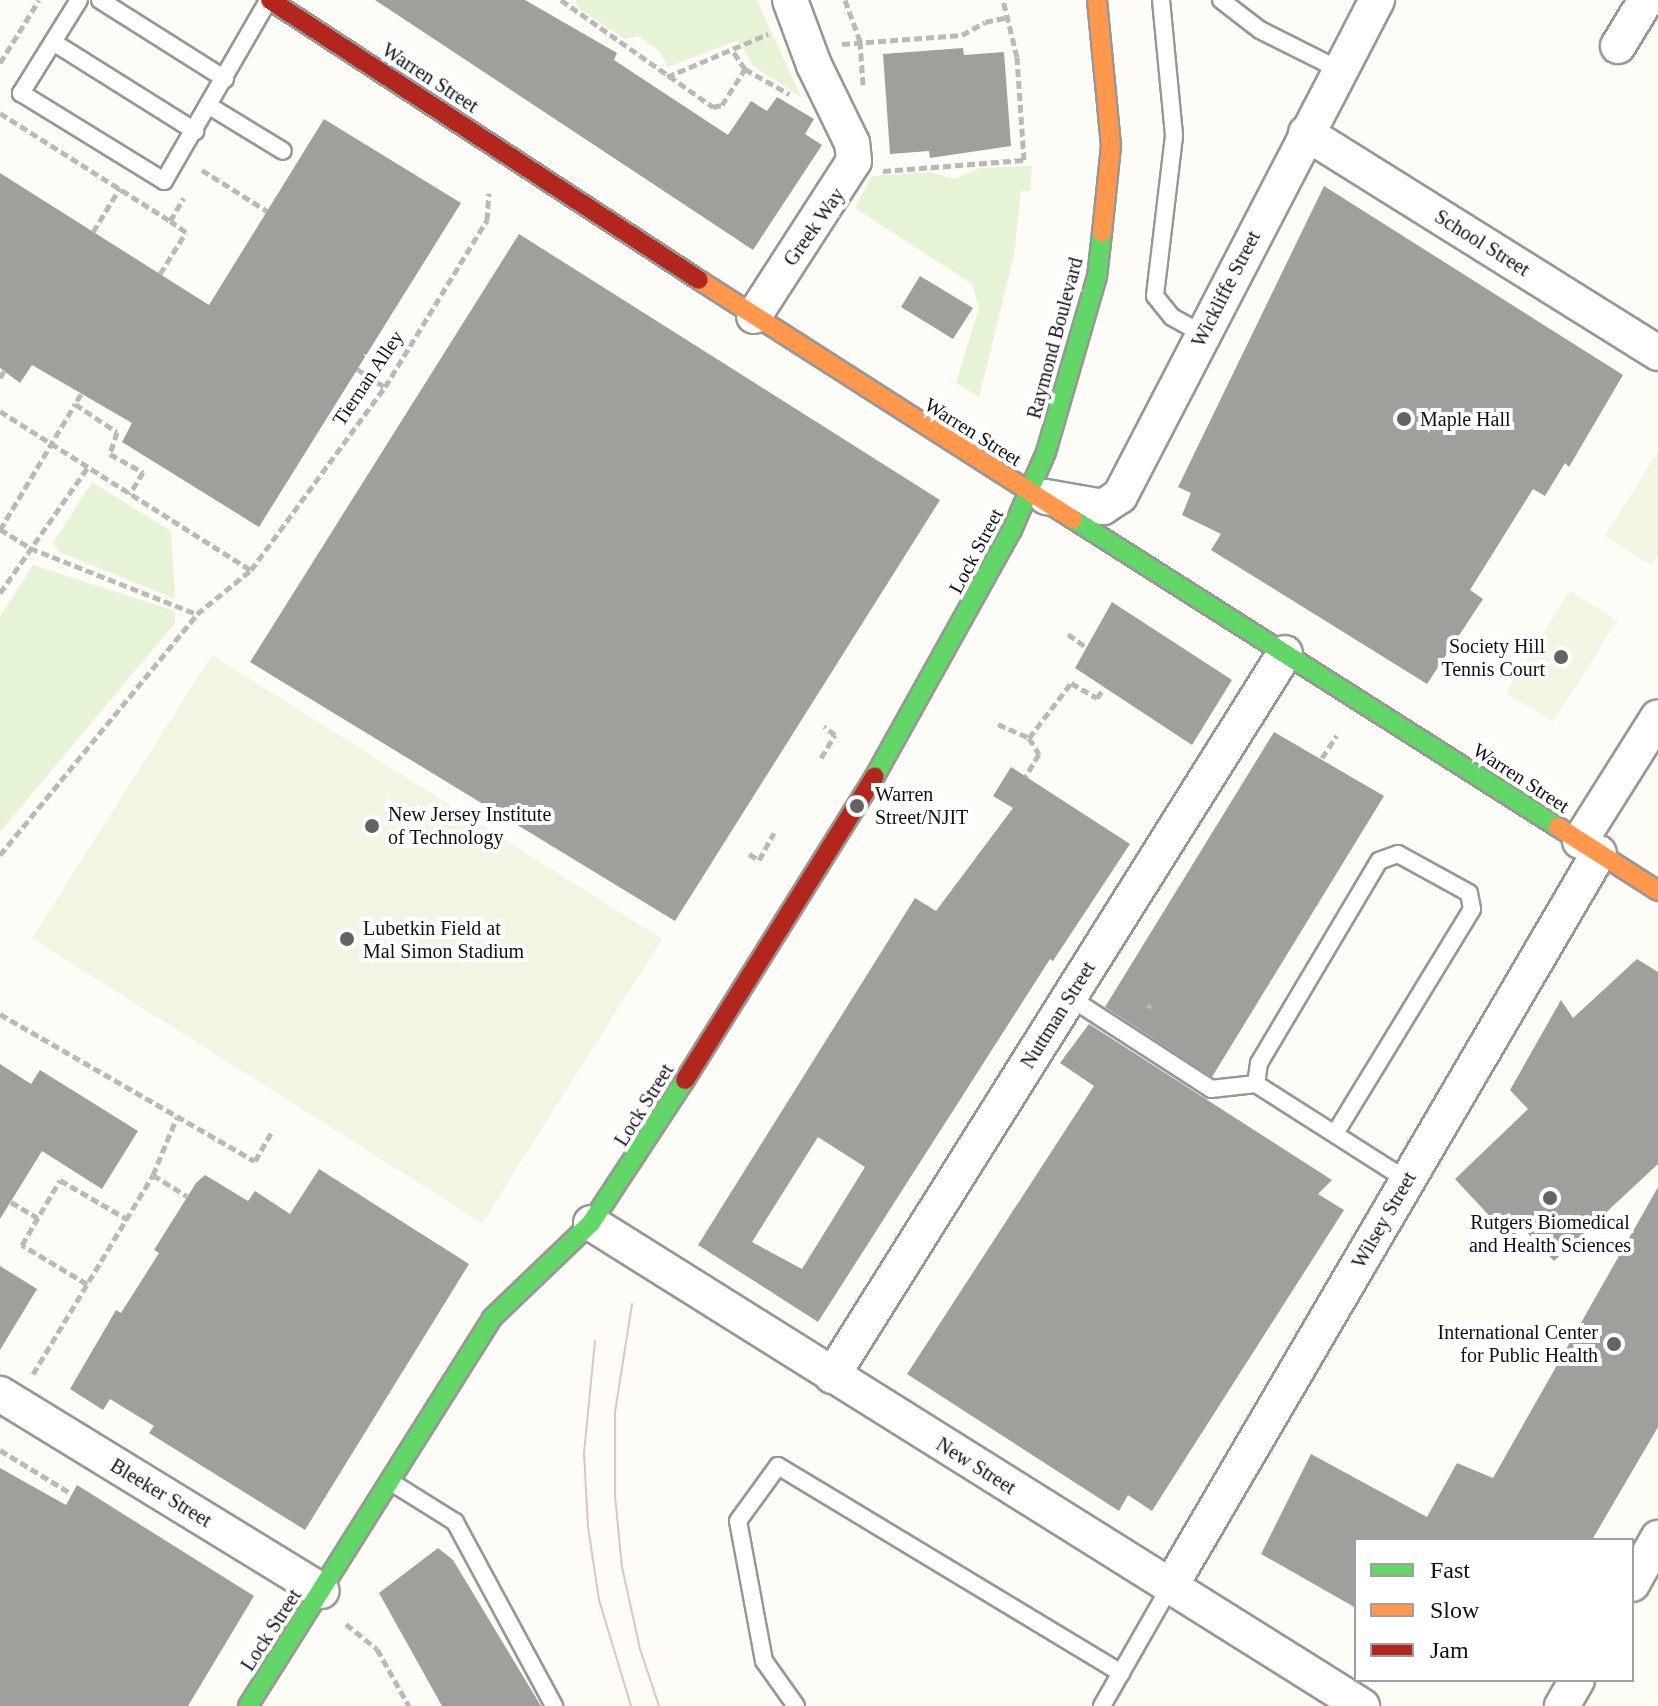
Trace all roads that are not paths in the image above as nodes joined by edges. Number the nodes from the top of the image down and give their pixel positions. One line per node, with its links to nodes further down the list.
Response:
1 (79, 0): 10 (lane)
2 (100, 0): 13 (lane)
3 (270, 0): 13 (lane); 18 (main road, Warren Street)
4 (1097, 0): 21 (main road, Raymond Boulevard)
5 (1161, 0): 19 (lane)
6 (1221, 0): 12 (lane)
7 (1377, 0): 12 (street, Wickliffe Street)
8 (1646, 0): 11 (street)
9 (785, 15): 18 (street, Greek Way)
10 (53, 42): 15 (lane); 15 (lane)
11 (1618, 46)
12 (1340, 70): 16 (street, Wickliffe Street)
13 (225, 79): 14 (lane)
14 (211, 107): 15 (lane); 17 (lane)
15 (195, 131)
16 (1306, 133): 19 (street, Wickliffe Street); 20 (street, School Street)
17 (283, 151)
18 (754, 316): 21 (main road, Warren Street)
19 (1203, 334): 21 (street, Wickliffe Street)
20 (1658, 353)
21 (1030, 494): 22 (main road, Warren Street); 30 (main road, Lock Street)
22 (1285, 653): 24 (main road, Warren Street); 26 (street, Nuttman Street)
23 (1658, 717): 24 (street, Wilsey Street)
24 (1589, 847): 25 (main road, Warren Street); 29 (street, Wilsey Street)
25 (1658, 891)
26 (1069, 997): 27 (lane); 31 (street, Nuttman Street)
27 (1256, 1084): 28 (lane); 28 (lane)
28 (1336, 1132): 29 (lane)
29 (1408, 1181): 36 (street, Wilsey Street)
30 (591, 1223): 31 (street, New Street); 33 (main road, Lock Street)
31 (832, 1376): 36 (street, New Street)
32 (8, 1399): 37 (street, Bleeker Street)
33 (390, 1481): 37 (main road, Lock Street); 41 (lane)
34 (1658, 1538): 35 (street)
35 (1634, 1580)
36 (1170, 1587): 38 (lane); 44 (street, New Street)
37 (322, 1591): 40 (main road, Lock Street)
38 (1121, 1673): 42 (lane); 43 (lane)
39 (1576, 1682): 45 (street)
40 (248, 1706)
41 (554, 1706)
42 (796, 1706)
43 (1102, 1706)
44 (1362, 1706)
45 (1562, 1706)

